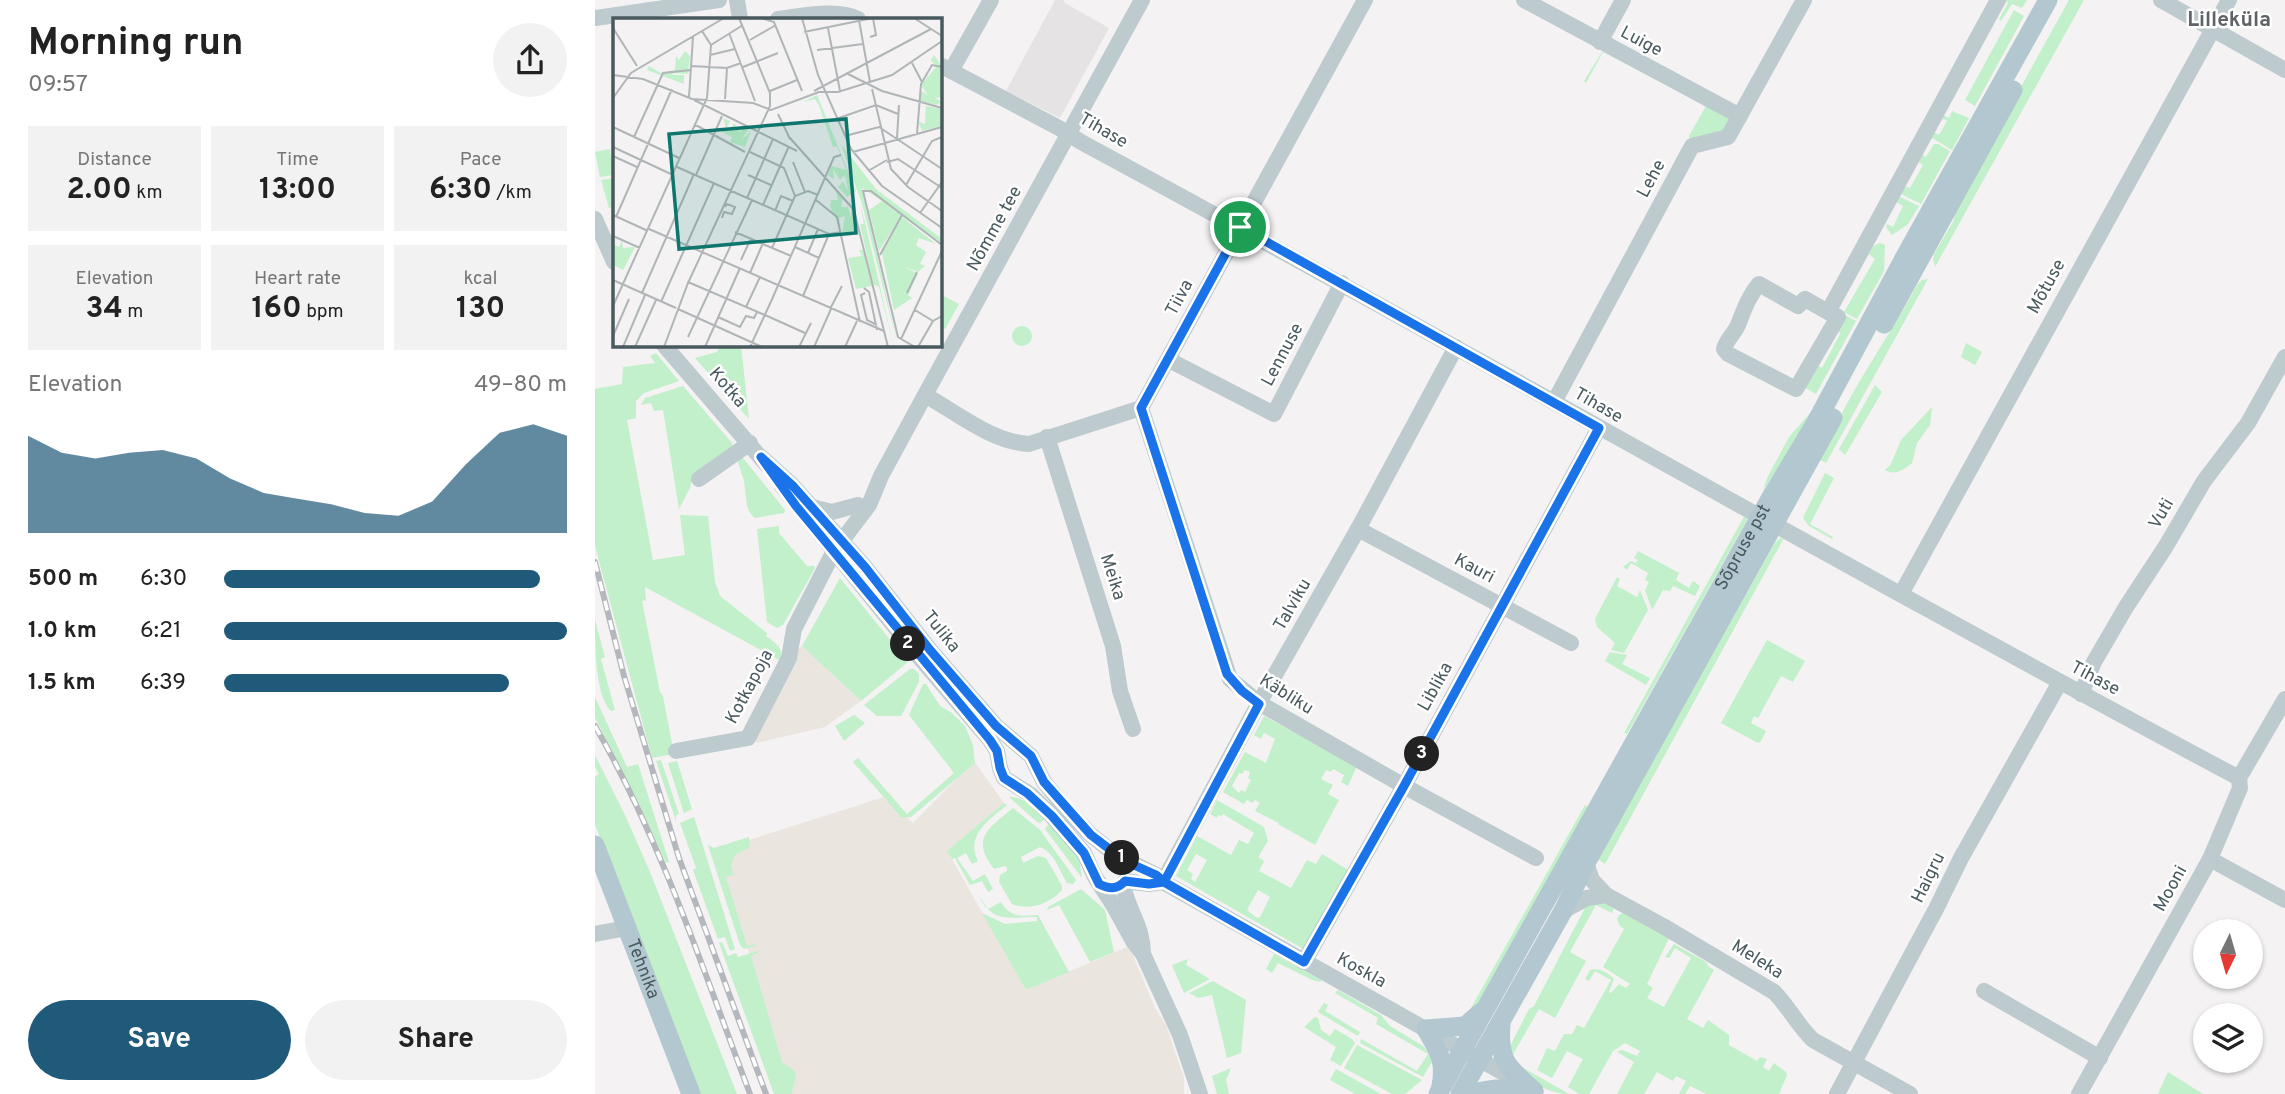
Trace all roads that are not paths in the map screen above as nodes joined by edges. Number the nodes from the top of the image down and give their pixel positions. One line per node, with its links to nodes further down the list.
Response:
1 (719, 0): 15 (street)
2 (737, 0): 16 (street)
3 (860, 0): 18 (street)
4 (991, 0): 21 (street)
5 (1142, 0): 24 (street, Nõmme tee)
6 (1365, 0): 26 (street, Tiiva)
7 (1524, 0): 20 (street, Luige)
8 (1623, 0): 20 (street)
9 (1804, 0): 23 (street, Lehe)
10 (1998, 0): 29 (street)
11 (2048, 0): 45 (main road, Sõpruse pst)
12 (2062, 0): 45 (main road, Sõpruse pst)
13 (2161, 0): 19 (street)
14 (2229, 0): 19 (street, Mõtuse)
15 (595, 18)
16 (740, 18)
17 (788, 18): 18 (street)
18 (855, 18)
19 (2212, 29): 22 (street); 49 (street, Mõtuse)
20 (1600, 42): 23 (street, Luige)
21 (946, 68): 24 (street, Tihase)
22 (2285, 70)
23 (1740, 116): 36 (street, Lehe)
24 (1070, 134): 26 (street, Tihase); 30 (street, Nõmme tee)
25 (595, 219): 27 (street)
26 (1240, 227): 28 (street, Tihase); 34 (street, Tiiva)
27 (613, 260)
28 (1342, 283): 32 (street, Tihase); 34 (street, Lennuse)
29 (1828, 312): 29 (street)
30 (946, 343): 35 (street, Nõmme tee)
31 (665, 346): 40 (street, Kotka)
32 (1456, 347): 36 (street, Tihase); 46 (street, Talviku)
33 (2285, 357): 54 (street, Vuti)
34 (1169, 360): 37 (street, Tiiva)
35 (925, 395): 39 (street); 43 (street, Nõmme tee)
36 (1554, 402): 38 (street, Tihase)
37 (1141, 408): 39 (street); 56 (street, Käbliku)
38 (1599, 428): 45 (street, Tihase); 50 (street, Liblika)
39 (1047, 438): 57 (street, Meika)
40 (750, 443): 41 (street, Kotka); 42 (street)
41 (761, 457): 44 (street, Kotka); 47 (street, Kotka)
42 (699, 479)
43 (864, 505): 44 (street); 47 (street, Nõmme tee); 48 (street)
44 (812, 507): 47 (street, Kotka)
45 (1767, 520): 49 (street, Tihase); 69 (main road, Sõpruse pst); 82 (main road, Sõpruse pst)
46 (1358, 529): 50 (street, Kauri); 56 (street, Talviku)
47 (837, 542): 48 (street, Tulika); 51 (street, Tulika); 59 (street, Kotkapoja)
48 (865, 567): 51 (street, Tulika)
49 (1901, 594): 53 (street, Tihase)
50 (1502, 606): 52 (street, Kauri); 64 (street, Liblika)
51 (900, 623): 58 (street, Tulika); 60 (street, Tulika)
52 (1571, 643)
53 (2060, 682): 54 (street, Tihase); 87 (street, Haigru)
54 (2081, 694): 62 (street, Tihase)
55 (2285, 700): 62 (street, Mooni)
56 (1259, 704): 64 (street, Käbliku); 72 (street, Talviku)
57 (1133, 729)
58 (1023, 750): 60 (street); 61 (street)
59 (675, 751)
60 (1000, 763): 63 (street)
61 (1035, 765): 63 (street); 66 (street)
62 (2239, 778): 68 (street, Mooni)
63 (1014, 784): 70 (street)
64 (1404, 786): 67 (street, Käbliku); 80 (street, Liblika)
65 (595, 845): 77 (main road, Tehnika)
66 (1120, 858): 70 (street); 71 (street); 72 (street, Koskla)
67 (1537, 858)
68 (2210, 859): 74 (street); 86 (street, Mooni)
69 (1586, 863): 73 (street, Meleka); 75 (main road, Sõpruse pst)
70 (1096, 877): 71 (street); 79 (street)
71 (1124, 882): 72 (street, Koskla); 76 (street)
72 (1156, 883): 76 (street, Talviku); 80 (street, Koskla)
73 (1607, 895): 75 (street); 87 (street, Meleka)
74 (2285, 900)
75 (1563, 911): 83 (main road, Sõpruse pst)
76 (1135, 916): 79 (street)
77 (627, 928): 78 (street); 90 (main road, Tehnika)
78 (595, 934)
79 (1143, 954): 91 (street)
80 (1304, 962): 84 (street, Koskla)
81 (1984, 990): 86 (street)
82 (1489, 1004): 84 (main road); 85 (main road, Sõpruse pst)
83 (1501, 1020): 85 (main road, Sõpruse pst); 89 (main road)
84 (1426, 1029): 85 (street, Koskla); 88 (main road)
85 (1472, 1055): 88 (main road, Sõpruse pst); 89 (street, Koskla); 92 (main road, Sõpruse pst)
86 (2100, 1058): 96 (street, Mooni)
87 (1854, 1063): 94 (street, Haigru); 95 (street, Meleka)
88 (1439, 1092)
89 (1537, 1092): 93 (main road)
90 (691, 1094)
91 (1200, 1094)
92 (1460, 1094)
93 (1471, 1094)
94 (1837, 1094)
95 (1910, 1094)
96 (2079, 1094)

